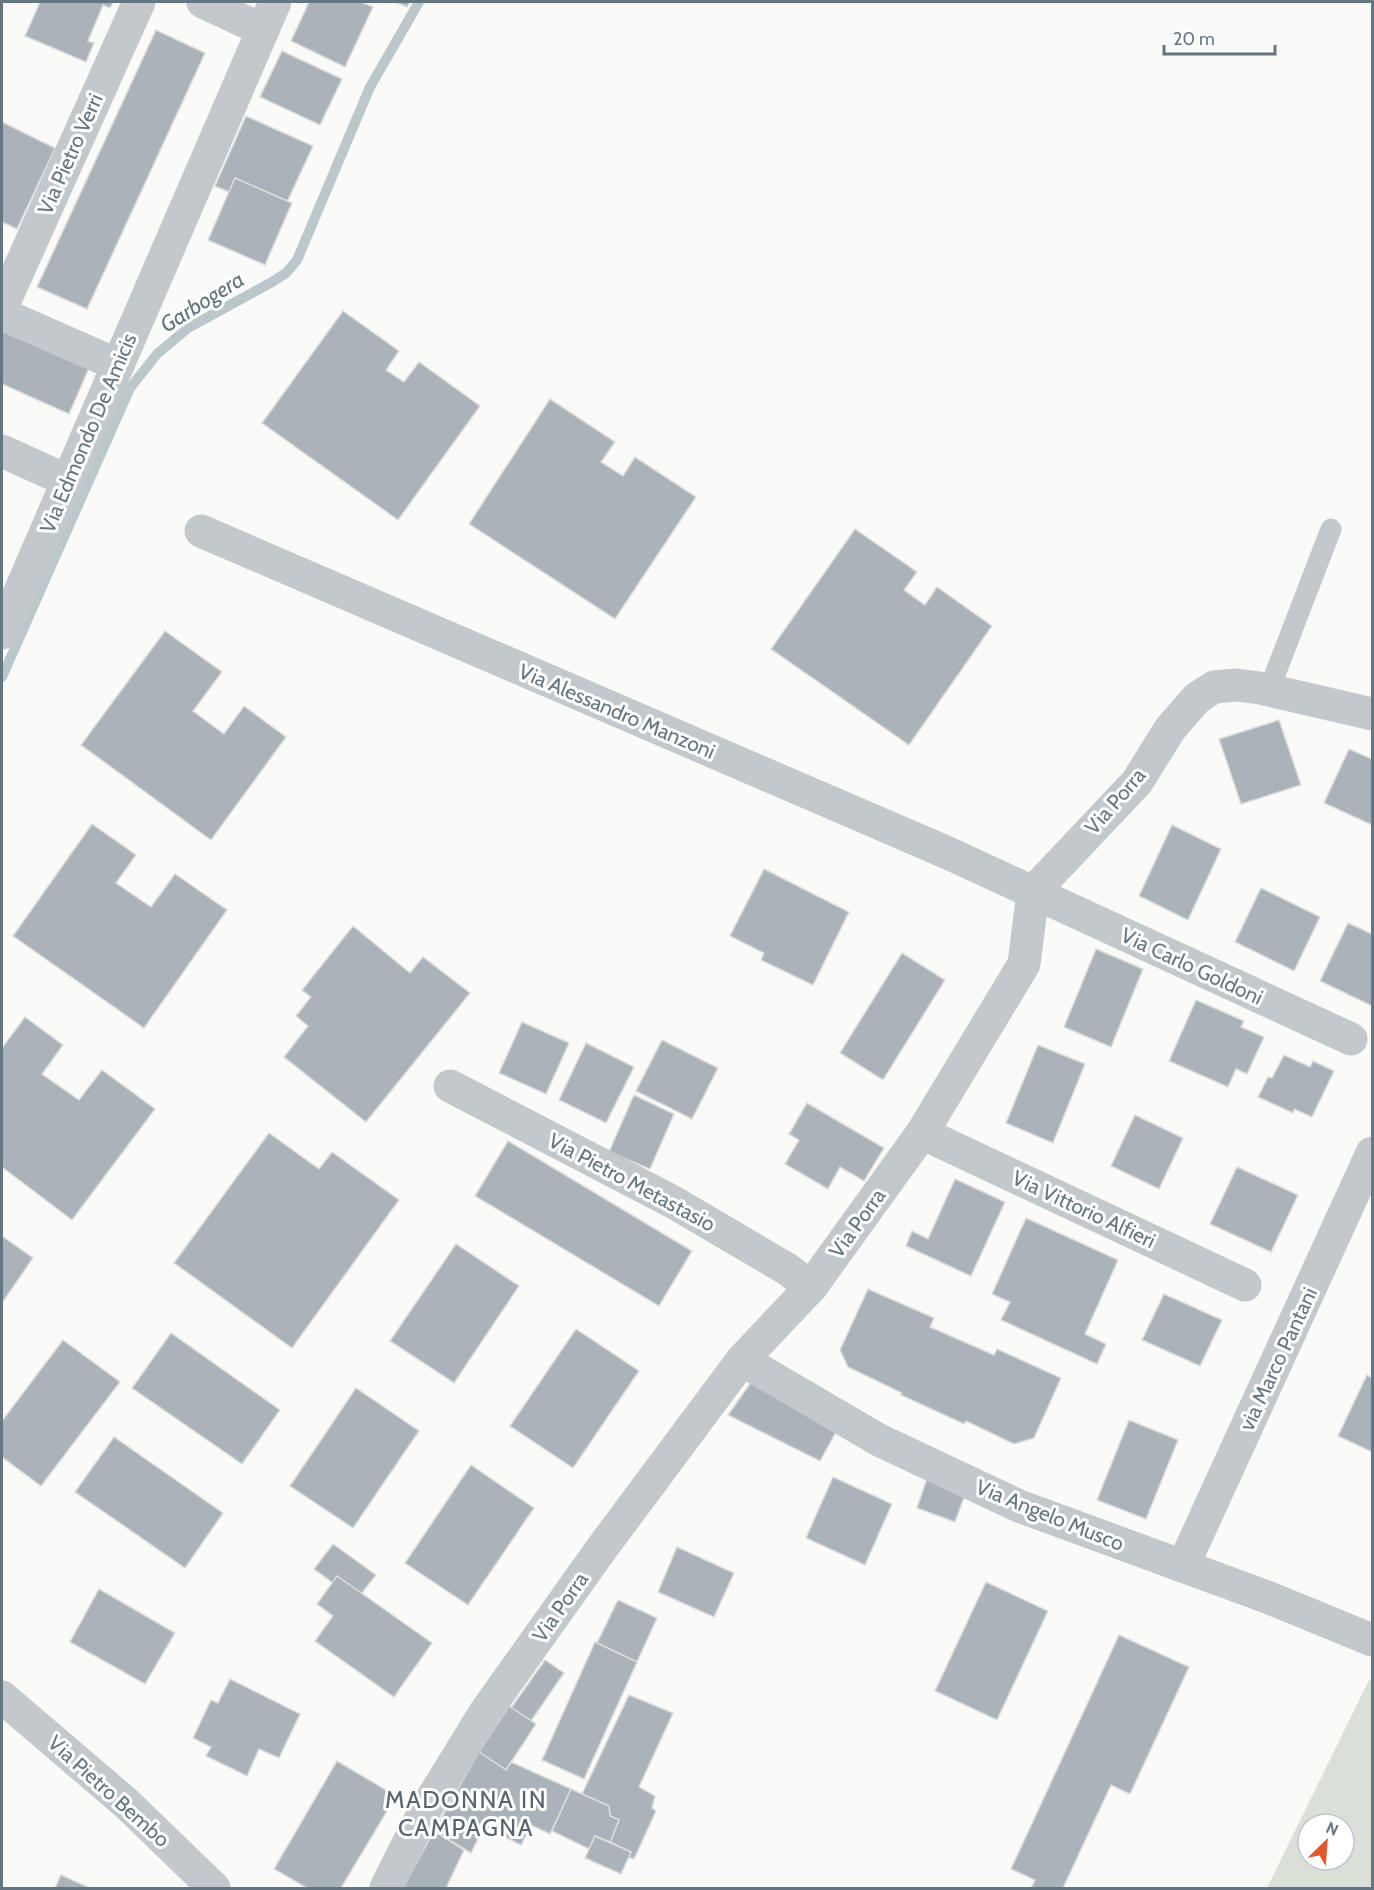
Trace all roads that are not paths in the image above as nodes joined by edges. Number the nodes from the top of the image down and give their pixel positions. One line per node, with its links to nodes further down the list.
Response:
1 (139, 2): 4 (street, Via Pietro Verri)
2 (203, 2): 3 (street)
3 (269, 16): 6 (street, Via Edmondo De Amicis)
4 (2, 307)
5 (2, 314): 6 (street)
6 (118, 365): 8 (street, Via Edmondo De Amicis)
7 (2, 451): 8 (street)
8 (68, 481): 11 (street, Via Edmondo De Amicis)
9 (1331, 529): 12 (lane)
10 (201, 531): 14 (street, Via Alessandro Manzoni)
11 (2, 633)
12 (1269, 690): 13 (street, Via Porra); 14 (street, Via Porra)
13 (1372, 714)
14 (1033, 892): 15 (street, Via Carlo Goldoni); 17 (street, Via Porra)
15 (1352, 1039)
16 (450, 1086): 20 (street, Via Pietro Metastasio)
17 (922, 1134): 19 (street, Via Vittorio Alfieri); 20 (street, Via Porra)
18 (1372, 1153): 22 (street, via Marco Pantani)
19 (1245, 1285)
20 (811, 1287): 21 (street, Via Porra)
21 (742, 1360): 22 (street, Via Angelo Musco); 26 (street, Via Porra)
22 (1183, 1566): 23 (street, Via Angelo Musco)
23 (1372, 1640)
24 (2, 1697): 25 (street, Via Pietro Bembo)
25 (214, 1888)
26 (386, 1888)

